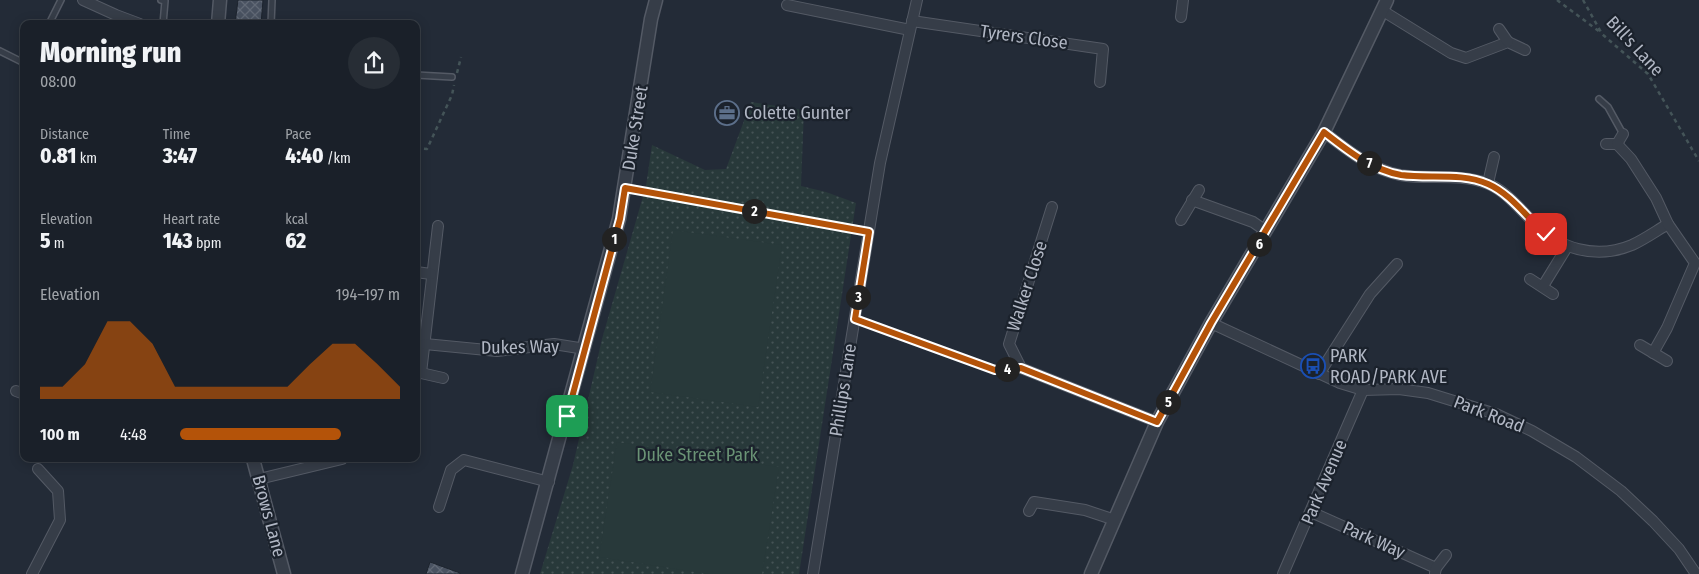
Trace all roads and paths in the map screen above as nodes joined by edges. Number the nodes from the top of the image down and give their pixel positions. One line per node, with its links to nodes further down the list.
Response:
1 (61, 0): 14 (lane)
2 (83, 0): 15 (street)
3 (161, 0): 16 (lane)
4 (220, 0): 17 (street)
5 (272, 0): 18 (lane)
6 (656, 0): 39 (street, Duke Street)
7 (917, 0): 19 (street, Phillips Lane)
8 (1183, 0): 13 (street)
9 (1557, 0): 21 (path)
10 (1583, 0): 21 (path, Bill's Lane)
11 (787, 5): 19 (street)
12 (1385, 5): 22 (street); 31 (street)
13 (1181, 17)
14 (51, 20)
15 (129, 20)
16 (163, 20)
17 (218, 20)
18 (271, 20)
19 (911, 25): 29 (street, Tyrers Close); 47 (street, Phillips Lane)
20 (1499, 28): 22 (street)
21 (1602, 34): 37 (path, Bill's Lane)
22 (1508, 42): 23 (street)
23 (1525, 50)
24 (0, 51): 26 (lane)
25 (461, 57): 35 (path)
26 (20, 61)
27 (420, 76): 28 (lane)
28 (452, 77)
29 (1100, 82)
30 (1599, 99): 32 (lane)
31 (1324, 132): 38 (street); 46 (street)
32 (1622, 134): 34 (street)
33 (1606, 144): 34 (street)
34 (1617, 144): 44 (street)
35 (420, 148)
36 (1494, 157): 38 (street)
37 (1699, 161)
38 (1488, 184): 48 (street)
39 (625, 188): 47 (path); 59 (street, Duke Street)
40 (1199, 190): 41 (street)
41 (1192, 200): 43 (street); 46 (street)
42 (1052, 207): 62 (street, Walker Close)
43 (1181, 220)
44 (1668, 224): 48 (street); 60 (street)
45 (438, 226): 51 (street)
46 (1266, 231): 56 (street)
47 (869, 232): 55 (street, Phillips Lane)
48 (1567, 247): 53 (street)
49 (1397, 264): 63 (street)
50 (420, 273): 51 (street)
51 (431, 274): 57 (street)
52 (1530, 279): 53 (street)
53 (1543, 286): 54 (street)
54 (1553, 294)
55 (855, 319): 62 (path); 81 (street, Phillips Lane)
56 (1211, 323): 63 (street, Park Road); 66 (street)
57 (425, 344): 59 (street, Dukes Way); 64 (street)
58 (1640, 345): 60 (street)
59 (585, 349): 71 (street, Duke Street)
60 (1653, 353): 61 (street)
61 (1667, 361)
62 (1021, 368): 66 (street)
63 (1319, 374): 65 (street, Park Road)
64 (443, 378)
65 (1363, 390): 74 (street, Park Avenue); 84 (street, Park Road)
66 (1157, 422): 75 (street)
67 (254, 462): 70 (street, Brows Lane)
68 (330, 462): 70 (street)
69 (38, 469): 78 (street)
70 (259, 479): 79 (street, Brows Lane)
71 (548, 482): 72 (street); 80 (street, Duke Street)
72 (439, 507)
73 (1029, 510): 75 (street)
74 (1311, 512): 77 (street, Park Way); 83 (street, Park Avenue)
75 (1114, 520): 82 (street)
76 (1446, 555): 77 (street, Park Way)
77 (1435, 571)
78 (32, 574)
79 (284, 574)
80 (522, 574)
81 (813, 574)
82 (1091, 574)
83 (1284, 574)
84 (1696, 574)

